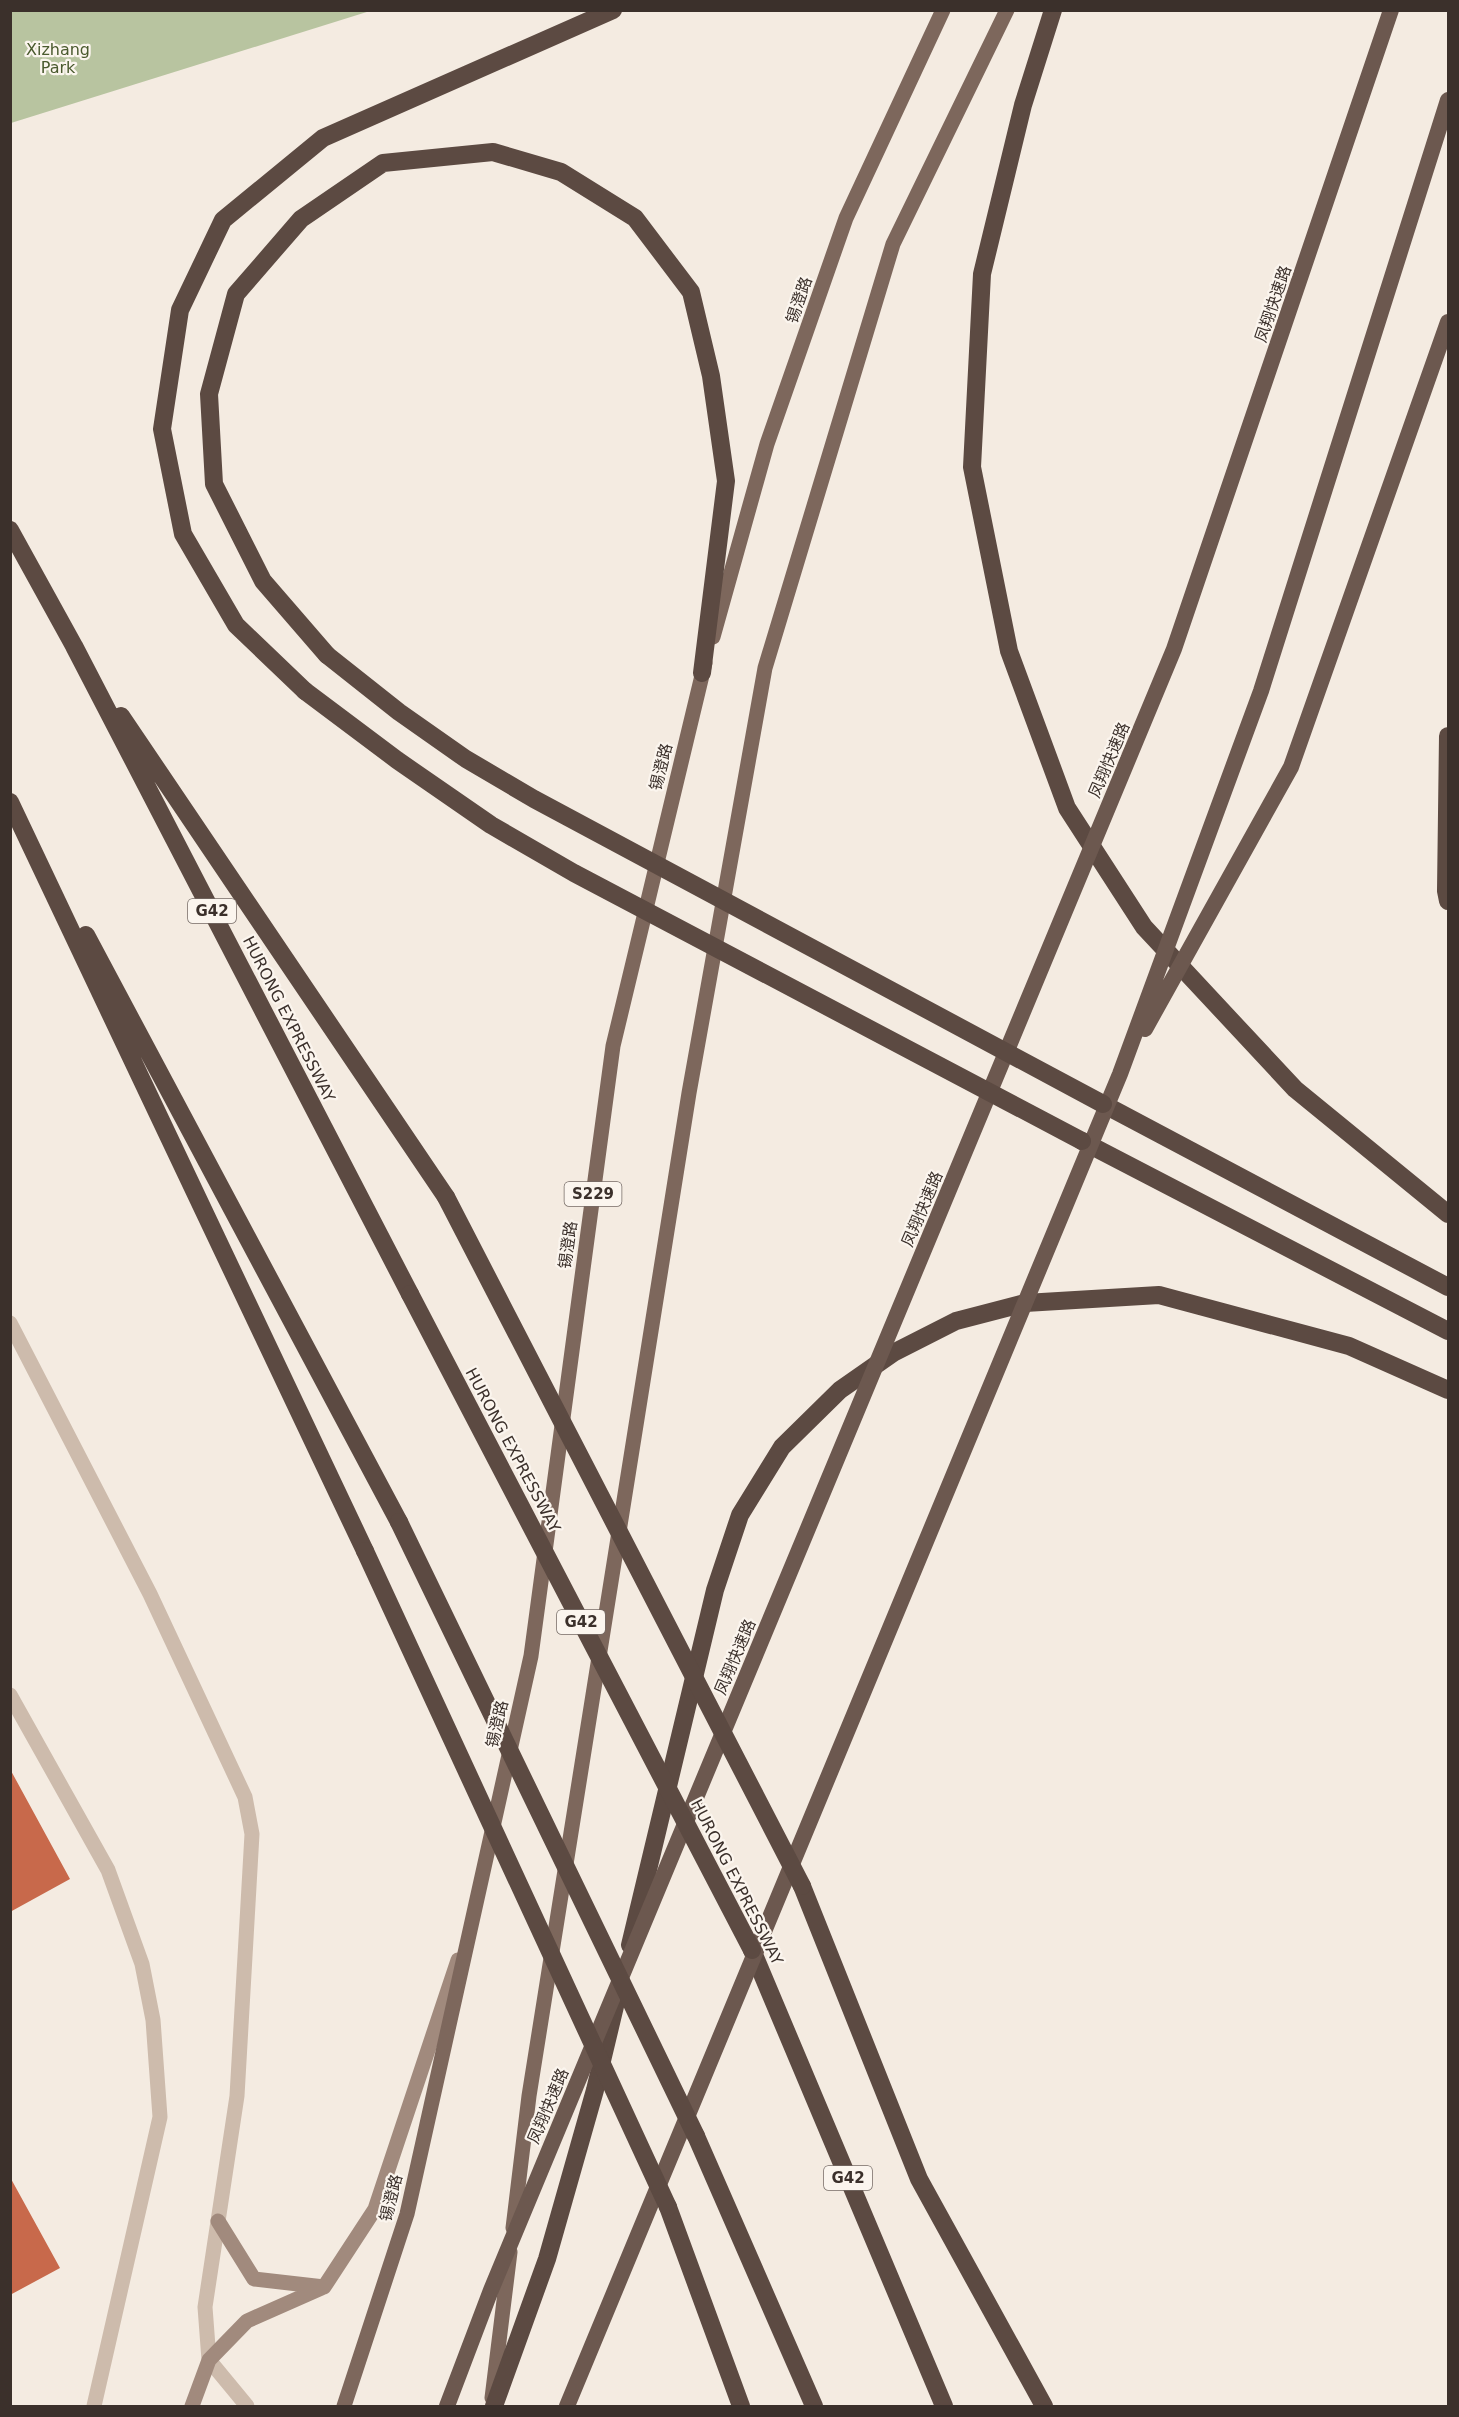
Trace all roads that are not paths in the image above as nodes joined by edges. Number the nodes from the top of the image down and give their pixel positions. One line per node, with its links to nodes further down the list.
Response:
1 (613, 10): 19 (highway, bridge)
2 (943, 10): 10 (main road, 锡澄路 / S229)
3 (1007, 10): 31 (main road)
4 (1053, 10): 16 (highway)
5 (1391, 10): 30 (highway, 凤翔快速路, bridge)
6 (1449, 100): 15 (highway, bridge)
7 (1449, 322): 15 (highway, bridge)
8 (10, 530): 9 (highway, HURONG EXPRESSWAY / G42)
9 (74, 646): 35 (highway, HURONG EXPRESSWAY / G42, bridge); 36 (highway, bridge)
10 (702, 673): 17 (highway, bridge); 22 (main road, 锡澄路 / S229)
11 (1449, 736): 14 (highway)
12 (10, 793): 34 (highway, bridge)
13 (10, 802): 33 (highway, bridge)
14 (1449, 901)
15 (1120, 1074): 32 (highway, bridge)
16 (1449, 1214)
17 (1449, 1287)
18 (10, 1323): 23 (street)
19 (1449, 1331)
20 (1449, 1390): 31 (highway)
21 (10, 1695): 26 (street)
22 (474, 1912): 24 (main road); 29 (main road, 锡澄路 / S229)
23 (218, 2221): 24 (main road); 25 (street)
24 (324, 2287): 25 (main road)
25 (209, 2360): 27 (main road); 28 (street)
26 (94, 2406)
27 (192, 2406)
28 (248, 2406)
29 (344, 2406)
30 (447, 2406)
31 (492, 2406)
32 (567, 2406)
33 (741, 2406)
34 (814, 2406)
35 (944, 2406)
36 (1044, 2406)

